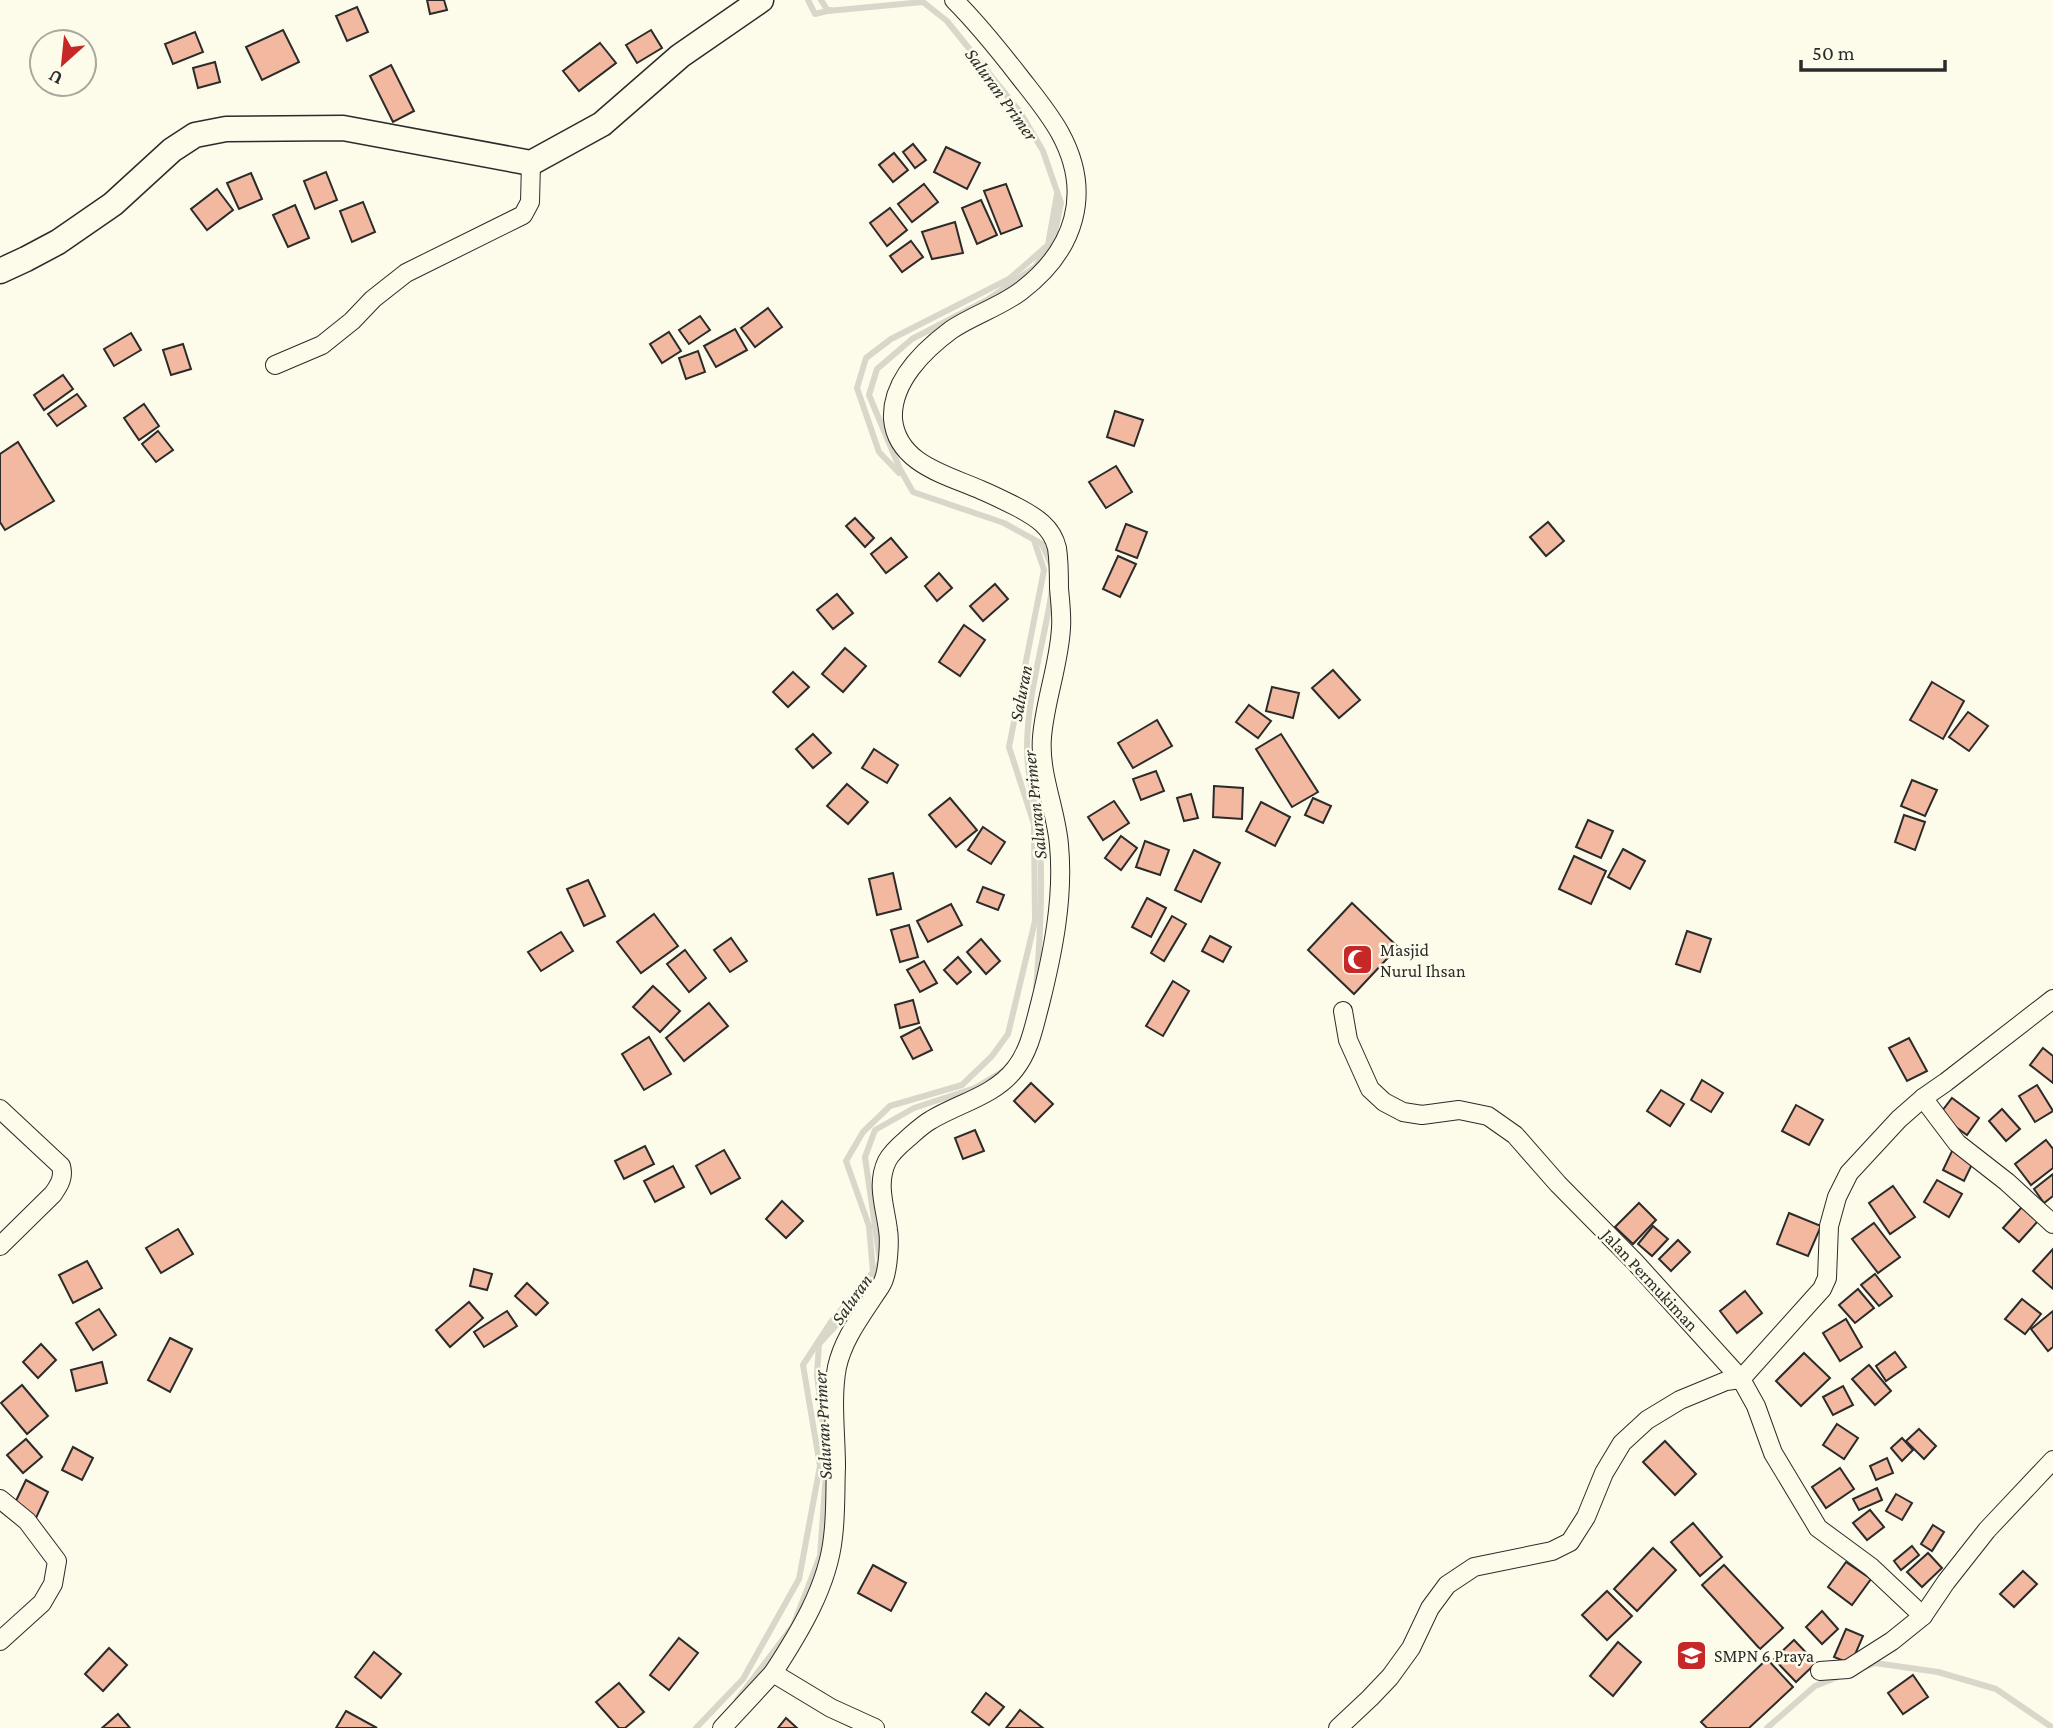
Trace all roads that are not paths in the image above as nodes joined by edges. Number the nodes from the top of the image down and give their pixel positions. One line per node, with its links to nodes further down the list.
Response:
1 (761, 0): 3 (street)
2 (954, 0): 18 (street)
3 (531, 163): 4 (street); 5 (street)
4 (0, 271)
5 (275, 365)
6 (2053, 999): 8 (street)
7 (1343, 1011): 12 (street, Jalan Permukiman)
8 (1923, 1098): 10 (street); 12 (street)
9 (0, 1109): 11 (street)
10 (2053, 1224)
11 (0, 1246)
12 (1741, 1379): 15 (street, Jalan Permukiman); 21 (street)
13 (2053, 1460): 15 (street)
14 (0, 1499): 16 (street)
15 (1923, 1616): 17 (street)
16 (0, 1641)
17 (1819, 1671)
18 (773, 1673): 19 (street); 20 (street)
19 (722, 1728)
20 (875, 1728)
21 (1338, 1728)

